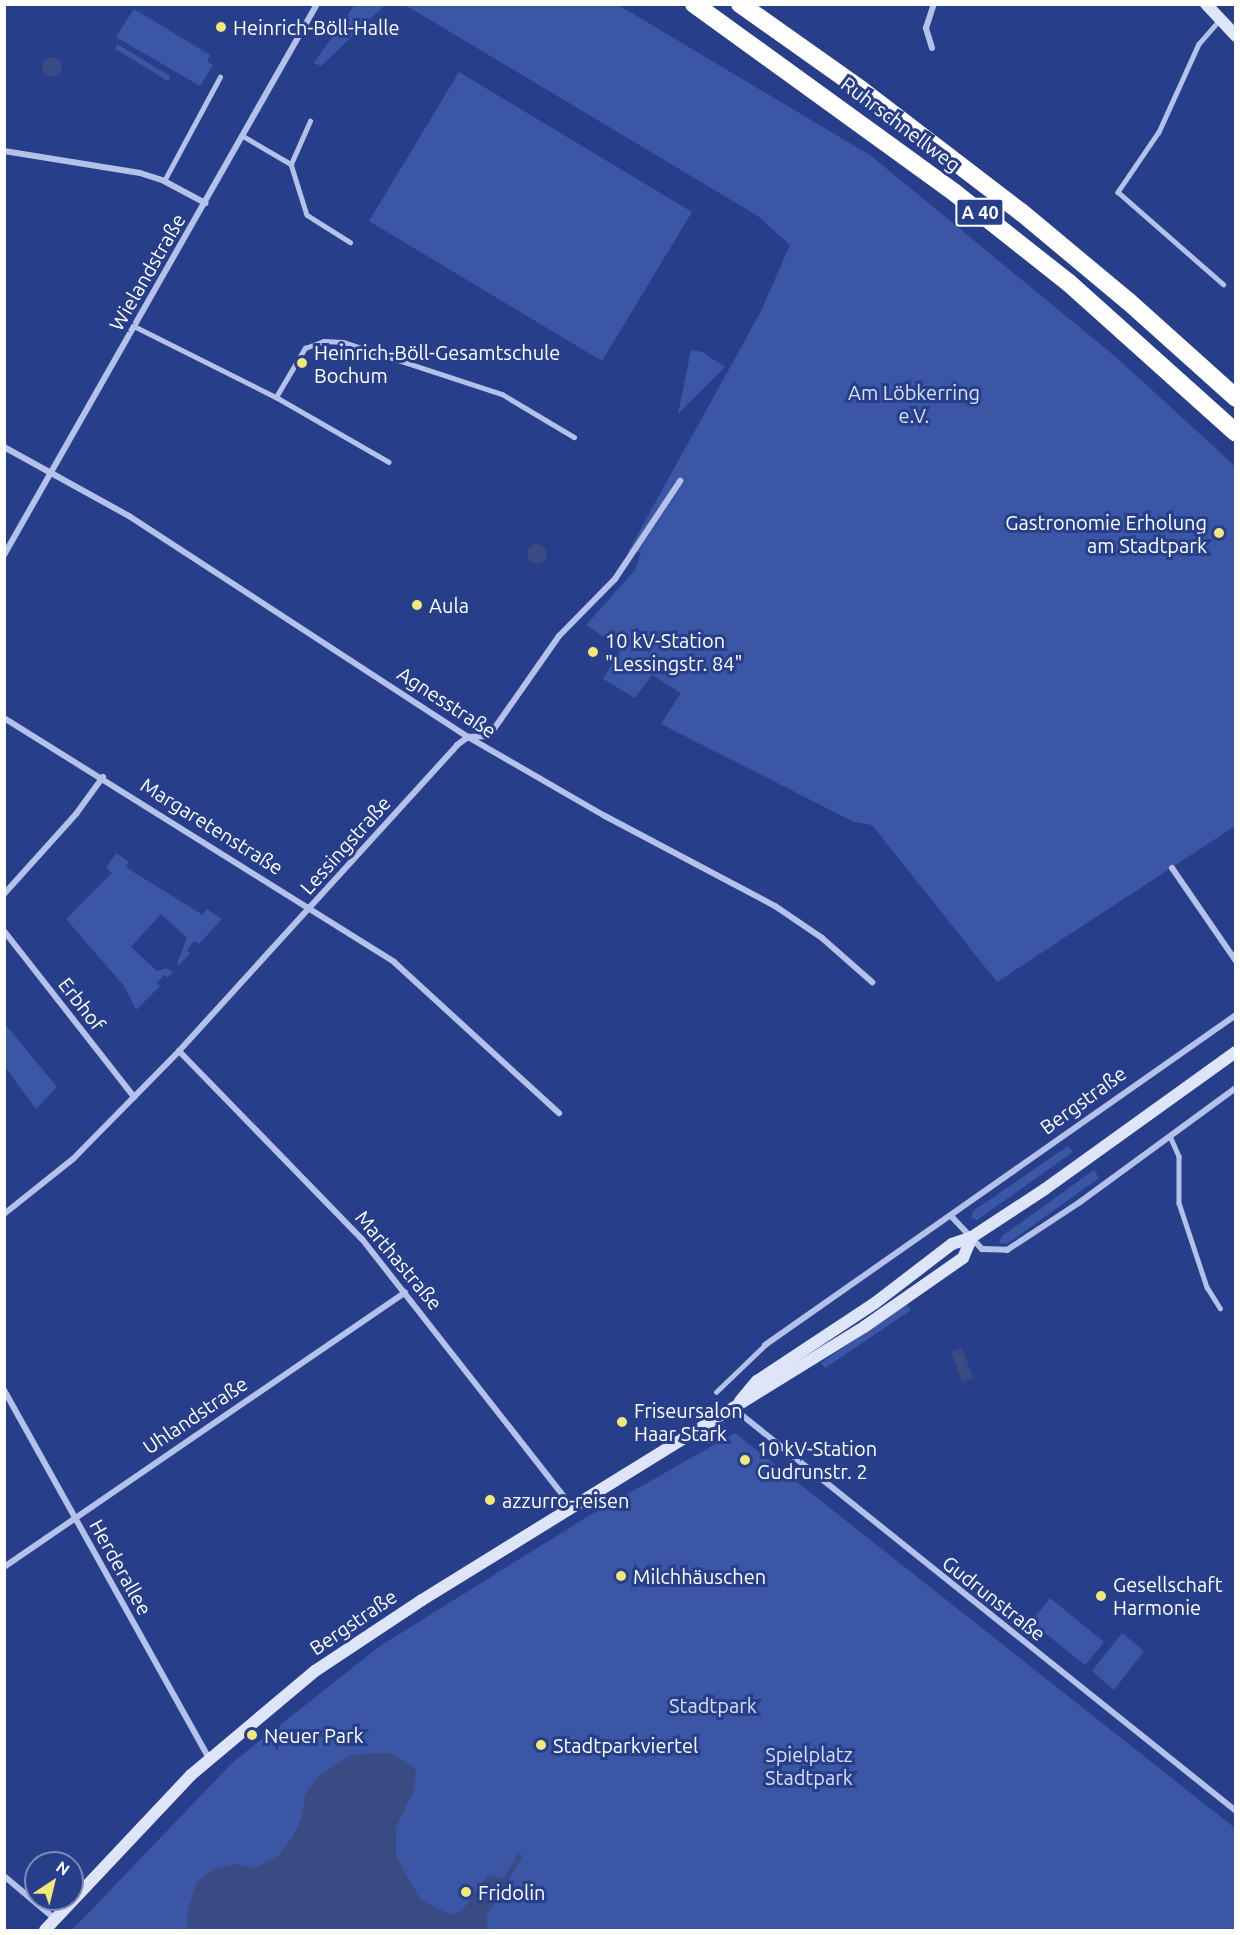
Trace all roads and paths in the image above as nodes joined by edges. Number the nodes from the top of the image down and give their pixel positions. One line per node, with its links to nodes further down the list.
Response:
1 (317, 4): 11 (street, Wielandstraße)
2 (694, 4): 21 (highway, Ruhrschnellweg / A 40)
3 (740, 4): 20 (highway, Ruhrschnellweg / A 40)
4 (934, 4): 8 (street)
5 (1206, 4): 6 (street)
6 (1220, 20): 7 (street); 17 (lane)
7 (1236, 36)
8 (932, 48)
9 (220, 77): 14 (lane)
10 (310, 121): 13 (lane)
11 (243, 136): 13 (lane); 15 (street, Wielandstraße)
12 (4, 151): 14 (street)
13 (291, 164): 16 (lane)
14 (165, 181): 15 (street)
15 (205, 203): 18 (street, Wielandstraße)
16 (350, 242)
17 (1223, 284)
18 (134, 326): 19 (lane); 25 (street, Wielandstraße)
19 (276, 397): 22 (lane); 24 (lane)
20 (1236, 398)
21 (1236, 433)
22 (574, 437)
23 (4, 447): 25 (street, Agnesstraße)
24 (389, 462)
25 (50, 471): 27 (street, Wielandstraße); 29 (street, Agnesstraße)
26 (680, 481): 29 (street, Lessingstraße)
27 (4, 555)
28 (4, 718): 30 (street, Margaretenstraße)
29 (468, 737): 33 (street, Lessingstraße); 36 (street, Agnesstraße)
30 (103, 777): 32 (street); 33 (street, Margaretenstraße)
31 (1172, 868): 35 (street)
32 (4, 894)
33 (312, 908): 38 (street, Lessingstraße); 42 (street, Margaretenstraße)
34 (4, 931): 41 (street, Erbhof)
35 (1236, 961)
36 (872, 982)
37 (1236, 1015): 45 (street, Bergstraße)
38 (179, 1051): 41 (street, Lessingstraße); 47 (street, Marthastraße)
39 (1236, 1052): 46 (street, Bergstraße)
40 (1236, 1088): 43 (street)
41 (134, 1097): 44 (street, Lessingstraße)
42 (560, 1113)
43 (1170, 1136): 46 (street); 48 (lane)
44 (4, 1214)
45 (952, 1217): 46 (street); 49 (street, Bergstraße)
46 (972, 1237): 52 (street, Bergstraße); 52 (street, Bergstraße)
47 (405, 1292): 53 (street, Marthastraße); 54 (street, Uhlandstraße)
48 (1221, 1308)
49 (765, 1345): 51 (lane)
50 (4, 1390): 54 (street, Herderallee)
51 (716, 1392)
52 (733, 1408): 53 (street, Bergstraße); 57 (street, Gudrunstraße)
53 (573, 1507): 56 (street, Bergstraße)
54 (75, 1518): 55 (street, Uhlandstraße); 56 (street, Herderallee)
55 (4, 1567)
56 (209, 1759): 59 (street, Bergstraße)
57 (1236, 1811)
58 (4, 1876): 59 (street)
59 (55, 1919): 60 (street, Bergstraße)
60 (45, 1930)

